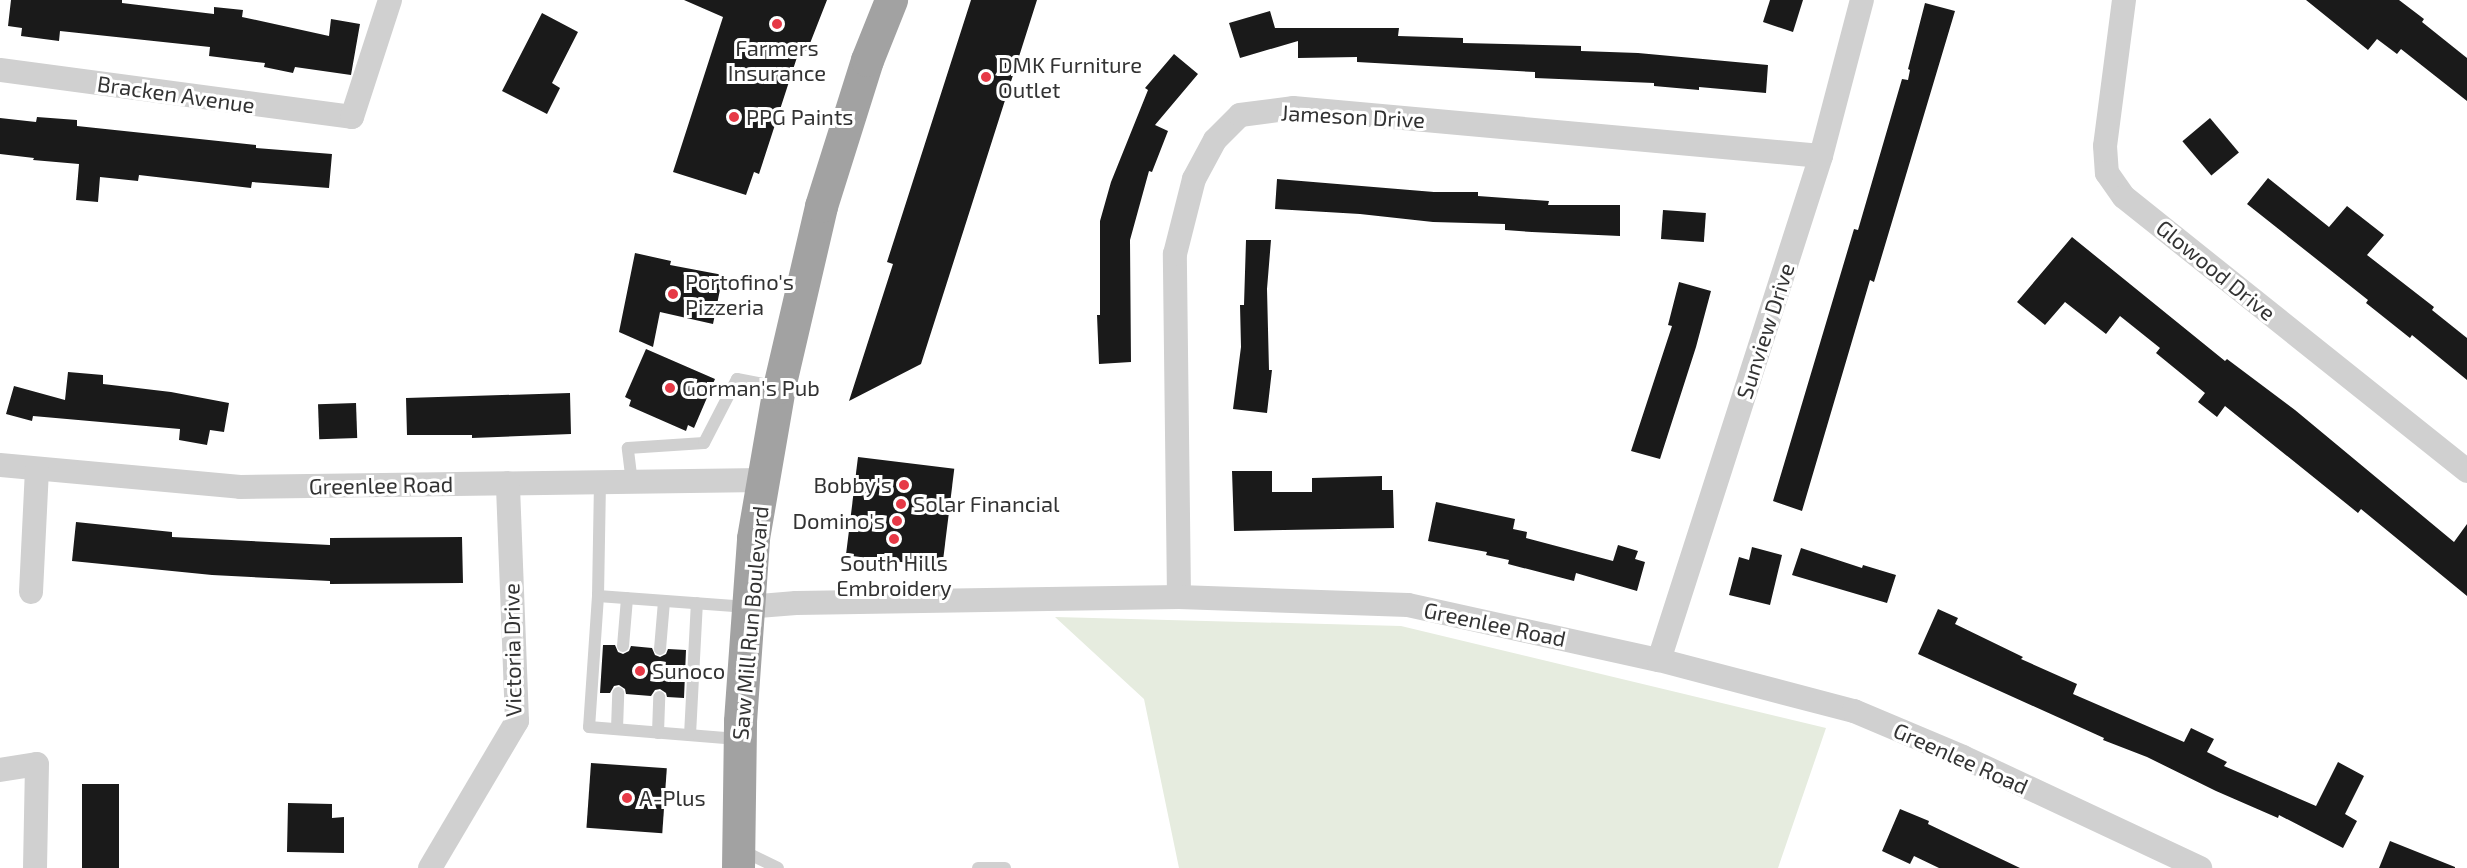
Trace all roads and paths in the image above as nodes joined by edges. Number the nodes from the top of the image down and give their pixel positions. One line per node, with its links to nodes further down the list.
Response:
1 (390, 0): 5 (street, Bracken Avenue)
2 (891, 0): 7 (highway, Saw Mill Run Boulevard)
3 (1862, 0): 6 (street, Sunview Drive)
4 (2124, 0): 10 (street, Glowood Drive)
5 (0, 70)
6 (1821, 156): 17 (street, Jameson Drive); 24 (street, Sunview Drive)
7 (779, 387): 11 (highway, Saw Mill Run Boulevard); 14 (lane)
8 (0, 465): 9 (street, Greenlee Road)
9 (38, 470): 13 (street, Greenlee Road); 15 (street)
10 (2467, 471)
11 (763, 480): 14 (street, Greenlee Road); 21 (highway, Saw Mill Run Boulevard)
12 (600, 482): 13 (street, Greenlee Road); 14 (street, Greenlee Road); 16 (lane)
13 (508, 483): 34 (street, Victoria Drive)
14 (632, 483)
15 (31, 592)
16 (598, 597): 18 (lane); 27 (lane)
17 (1179, 597): 21 (street, Greenlee Road); 24 (street, Greenlee Road)
18 (627, 598): 19 (lane); 22 (lane)
19 (664, 601): 20 (lane); 23 (lane)
20 (697, 603): 21 (lane); 29 (lane)
21 (748, 607): 30 (highway, Saw Mill Run Boulevard)
22 (623, 646)
23 (660, 649)
24 (1659, 660): 38 (street, Greenlee Road)
25 (618, 693): 27 (lane)
26 (658, 697): 28 (lane)
27 (617, 729): 28 (lane)
28 (658, 733): 29 (lane)
29 (690, 735): 30 (lane)
30 (739, 739): 32 (highway, Saw Mill Run Boulevard)
31 (0, 770): 33 (street)
32 (738, 858): 35 (lane)
33 (35, 868)
34 (430, 868)
35 (778, 868)
36 (978, 868): 37 (lane)
37 (1005, 868)
38 (2200, 868)

